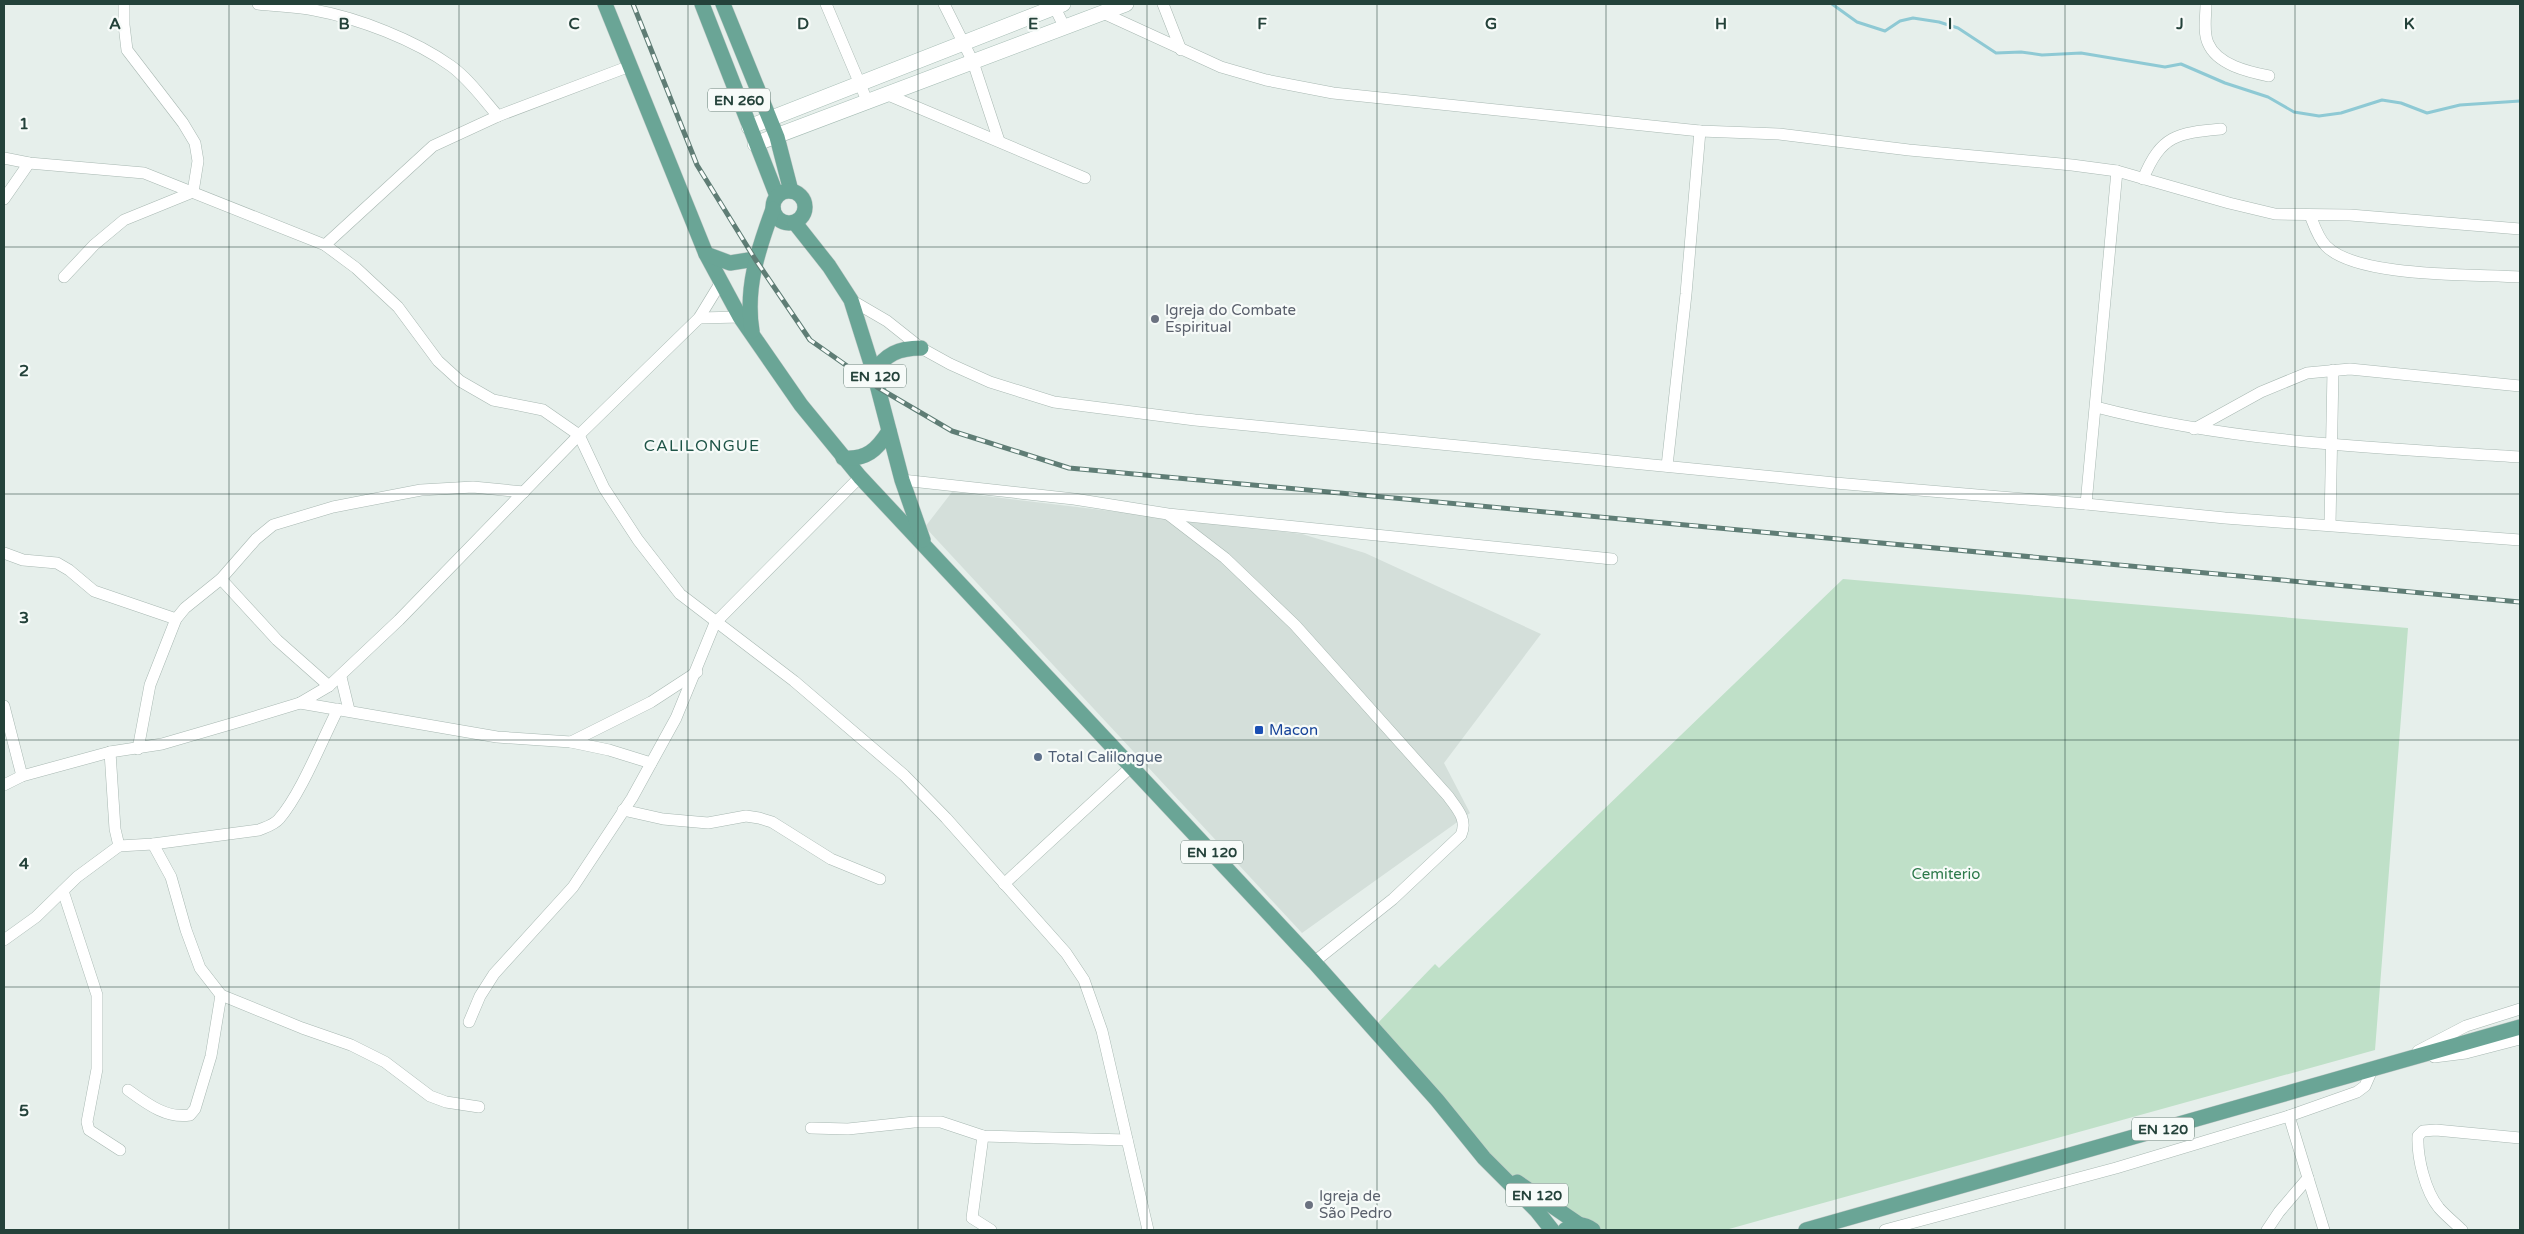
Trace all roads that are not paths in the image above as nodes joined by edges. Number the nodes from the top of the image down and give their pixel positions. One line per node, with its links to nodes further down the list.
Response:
1 (124, 4): 37 (street)
2 (258, 4): 24 (street)
3 (605, 4): 19 (main road, EN 120)
4 (702, 4): 14 (main road, EN 260)
5 (723, 4): 13 (main road, EN 260)
6 (826, 4): 21 (street)
7 (944, 4): 16 (street)
8 (1126, 4): 12 (street)
9 (1163, 4): 17 (street)
10 (2206, 4): 20 (street)
11 (1057, 5): 15 (street); 16 (street)
12 (1103, 13): 15 (street); 17 (street)
13 (730, 20): 14 (main road); 25 (main road, EN 260)
14 (711, 27): 26 (main road, EN 260)
15 (1064, 28): 18 (street)
16 (964, 43): 18 (street); 21 (street)
17 (1181, 50): 28 (street)
18 (973, 62): 22 (street); 30 (street)
19 (630, 66): 24 (street); 44 (main road, EN 120)
20 (2269, 76)
21 (860, 84): 23 (street); 25 (street)
22 (888, 95): 23 (street); 30 (street)
23 (868, 103): 29 (street)
24 (498, 116): 43 (street)
25 (768, 119): 26 (street); 29 (main road, EN 260)
26 (749, 127): 31 (main road, EN 260)
27 (2222, 129): 36 (street)
28 (1700, 132): 34 (street); 64 (street)
29 (777, 137): 31 (street); 39 (main road, EN 260)
30 (999, 141): 35 (street)
31 (755, 144): 39 (main road, EN 260)
32 (4, 158): 33 (street)
33 (29, 164): 37 (street); 38 (street)
34 (2117, 171): 36 (street); 57 (street)
35 (1086, 178)
36 (2143, 179): 40 (street)
37 (193, 192): 43 (street); 46 (street)
38 (4, 199)
39 (780, 199): 41 (main road, EN 120); 41 (main road); 45 (main road)
40 (2310, 215): 42 (street); 47 (street)
41 (795, 223): 49 (main road, EN 120)
42 (2520, 229)
43 (325, 245): 60 (street)
44 (706, 254): 45 (main road); 48 (main road, EN 120)
45 (755, 259): 52 (main road)
46 (64, 277)
47 (2520, 277)
48 (721, 282): 50 (main road, EN 120); 51 (street)
49 (851, 300): 53 (street); 55 (main road, EN 120)
50 (740, 317): 51 (street); 52 (main road, EN 120)
51 (699, 318): 60 (street)
52 (753, 338): 63 (main road, EN 120)
53 (921, 348): 55 (main road); 64 (street)
54 (2333, 370): 56 (street); 58 (street); 61 (street)
55 (874, 373): 59 (main road, EN 120)
56 (2520, 386)
57 (2096, 407): 58 (street); 68 (street)
58 (2194, 429): 61 (street)
59 (889, 431): 63 (main road); 66 (main road, EN 120)
60 (579, 435): 67 (street); 77 (street)
61 (2332, 443): 62 (street); 70 (street)
62 (2520, 457)
63 (843, 458): 65 (main road, EN 120)
64 (1667, 466): 68 (street)
65 (860, 477): 72 (main road, EN 120); 77 (street)
66 (902, 480): 69 (street); 72 (main road, EN 120)
67 (524, 492): 75 (street); 79 (street)
68 (2086, 504): 70 (street)
69 (1168, 514): 74 (street); 98 (street)
70 (2330, 525): 71 (street)
71 (2520, 540)
72 (924, 544): 88 (main road, EN 120)
73 (4, 553): 76 (street)
74 (1612, 559)
75 (221, 579): 76 (street); 80 (street)
76 (176, 619): 85 (street)
77 (715, 623): 78 (street); 95 (street)
78 (697, 672): 84 (street); 87 (street)
79 (341, 677): 80 (street); 83 (street)
80 (329, 686): 81 (street)
81 (300, 703): 83 (street); 85 (street)
82 (4, 706): 89 (street)
83 (343, 709): 84 (street); 92 (street)
84 (571, 742): 87 (street)
85 (138, 749): 86 (street)
86 (110, 752): 89 (street); 93 (street)
87 (651, 762): 91 (street)
88 (1132, 766): 95 (street); 98 (main road, EN 120)
89 (22, 776): 90 (street)
90 (4, 785)
91 (623, 810): 94 (street); 101 (street)
92 (153, 844): 93 (street); 99 (street)
93 (119, 846): 96 (street)
94 (880, 879)
95 (1004, 884): 112 (street)
96 (63, 891): 97 (street); 113 (street)
97 (4, 940)
98 (1314, 962): 114 (main road, EN 120)
99 (221, 995): 106 (street); 107 (street)
100 (2520, 1009): 104 (street)
101 (469, 1022)
102 (2520, 1027): 104 (main road, EN 120)
103 (2520, 1039): 104 (street)
104 (2397, 1062): 105 (main road, EN 120)
105 (2372, 1070): 108 (street); 121 (main road, EN 120)
106 (128, 1090)
107 (479, 1107)
108 (2289, 1116): 115 (street); 122 (street)
109 (811, 1128): 110 (street)
110 (982, 1136): 112 (street); 117 (street)
111 (2520, 1138): 125 (street)
112 (1127, 1140): 118 (street)
113 (120, 1150)
114 (1493, 1166): 116 (main road, EN 120); 119 (main road, EN 120)
115 (2308, 1178): 123 (street); 124 (street)
116 (1587, 1227): 120 (main road, EN 120)
117 (992, 1230)
118 (1148, 1230)
119 (1552, 1230)
120 (1565, 1230)
121 (1806, 1230)
122 (1885, 1230)
123 (2267, 1230)
124 (2324, 1230)
125 (2462, 1230)

